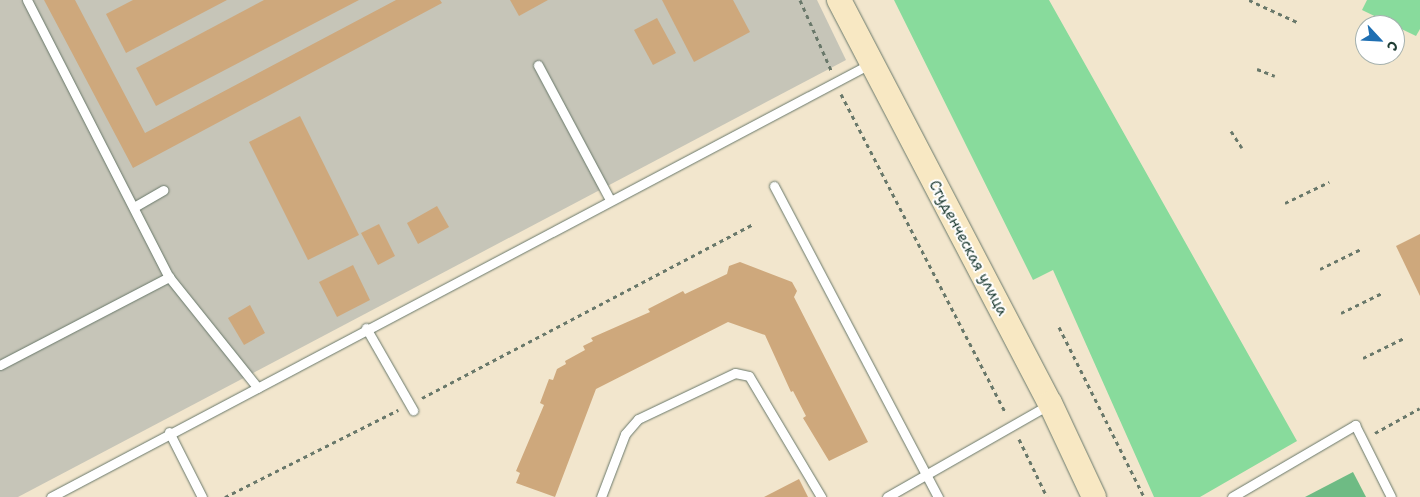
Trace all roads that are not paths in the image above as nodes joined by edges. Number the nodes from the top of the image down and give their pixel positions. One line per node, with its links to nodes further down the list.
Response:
1 (27, 0): 8 (lane)
2 (839, 0): 3 (main road, Студенческая улица)
3 (870, 64): 7 (lane); 13 (main road, Студенческая улица)
4 (538, 65): 7 (lane)
5 (774, 186): 16 (lane)
6 (164, 190): 8 (lane)
7 (610, 200): 10 (lane)
8 (134, 207): 9 (lane)
9 (169, 277): 11 (lane); 12 (lane)
10 (366, 328): 12 (lane); 14 (lane)
11 (0, 365)
12 (258, 388): 15 (lane)
13 (1050, 404): 16 (lane); 23 (main road, Студенческая улица)
14 (411, 407)
15 (169, 432): 17 (lane); 18 (lane)
16 (928, 476): 21 (lane); 22 (lane)
17 (51, 497)
18 (202, 497)
19 (601, 497): 20 (lane)
20 (820, 497)
21 (887, 497)
22 (938, 497)
23 (1094, 497)
24 (1232, 497): 25 (lane)
25 (1392, 497)

